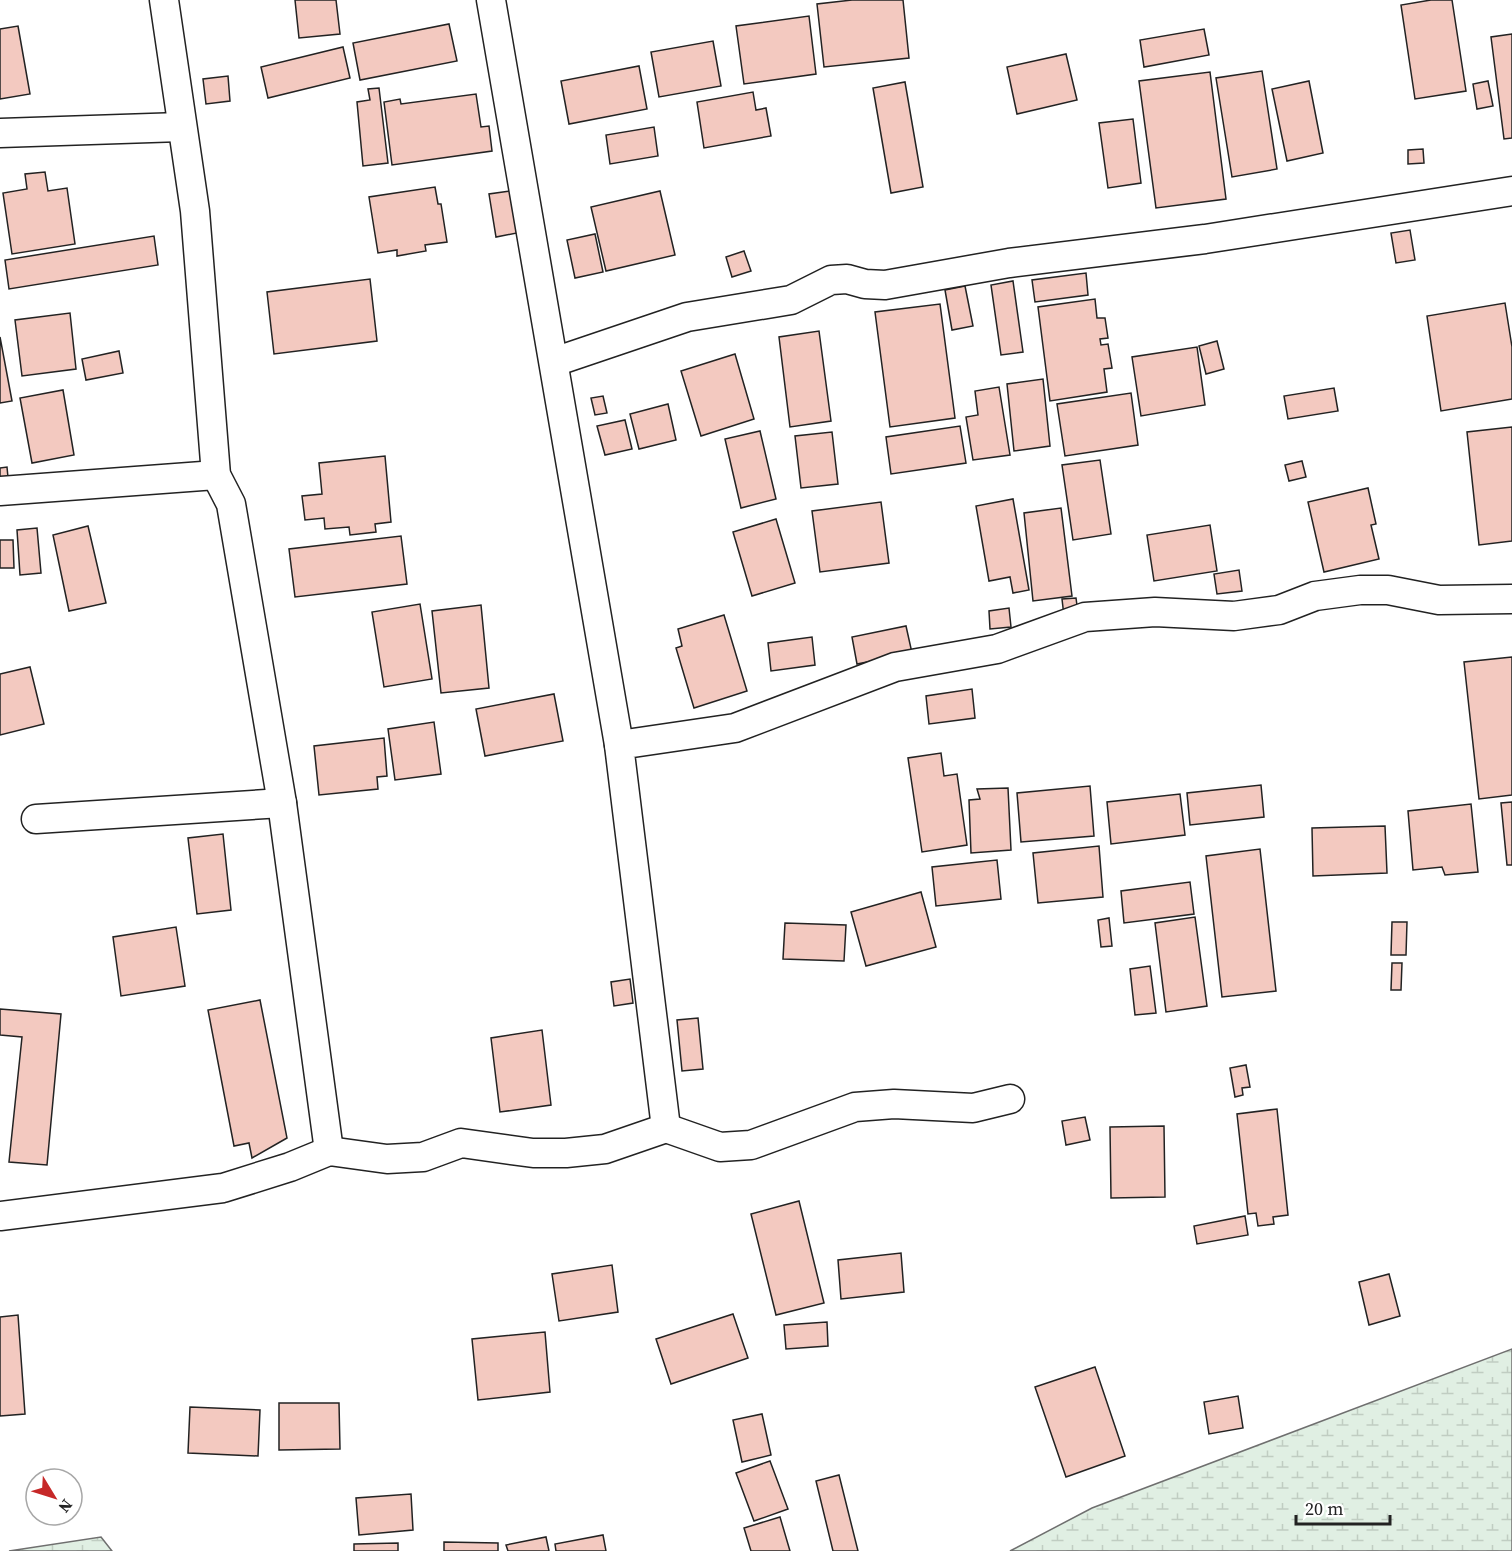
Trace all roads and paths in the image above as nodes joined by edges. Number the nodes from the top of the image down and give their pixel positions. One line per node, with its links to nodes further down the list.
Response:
1 (164, 0): 3 (street)
2 (490, 0): 6 (street)
3 (181, 127): 4 (street); 7 (street)
4 (0, 133)
5 (1512, 191): 6 (street)
6 (554, 362): 10 (street)
7 (216, 476): 8 (street); 11 (street)
8 (0, 491)
9 (1512, 599): 10 (street)
10 (620, 745): 14 (street)
11 (282, 803): 12 (street); 15 (street)
12 (36, 819)
13 (1010, 1099): 14 (street)
14 (666, 1128): 15 (street)
15 (329, 1151): 16 (street)
16 (0, 1216)

